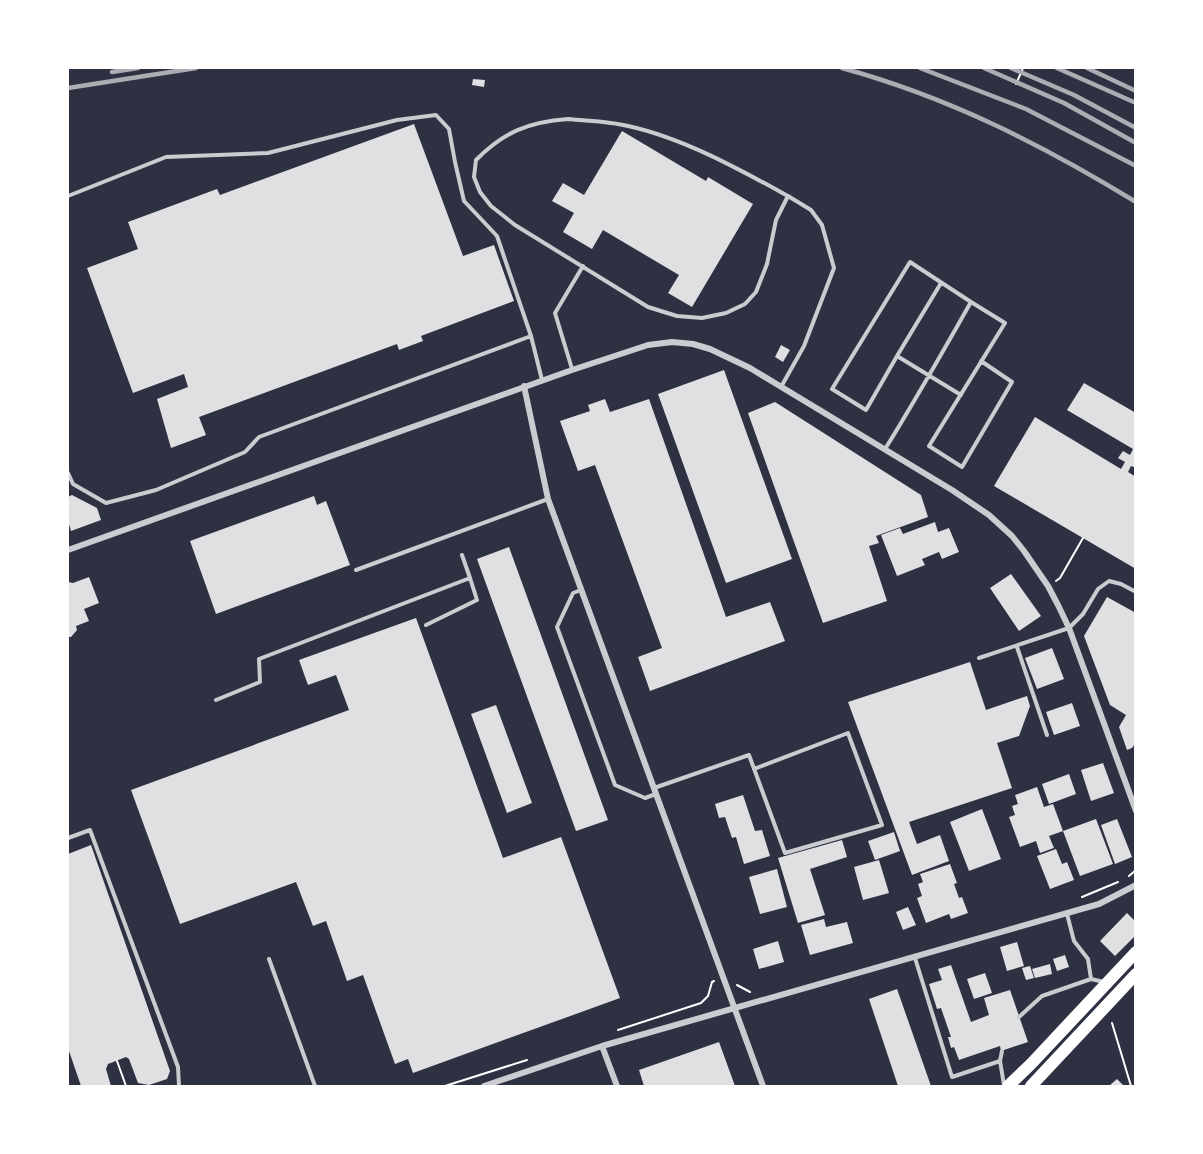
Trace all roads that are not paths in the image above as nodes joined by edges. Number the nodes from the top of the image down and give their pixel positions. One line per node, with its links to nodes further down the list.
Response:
1 (68, 196): 6 (lane)
2 (788, 196): 3 (lane); 3 (lane); 13 (lane)
3 (583, 266): 9 (lane)
4 (941, 283): 5 (lane); 7 (lane); 7 (lane)
5 (971, 302): 8 (lane); 10 (lane)
6 (531, 336): 11 (lane); 16 (lane)
7 (897, 356): 10 (lane)
8 (981, 361): 14 (lane); 14 (lane)
9 (572, 370): 11 (street); 13 (street)
10 (929, 375): 14 (lane); 15 (lane)
11 (542, 380): 12 (street)
12 (524, 386): 17 (street); 18 (street)
13 (781, 387): 15 (street)
14 (961, 395)
15 (885, 449): 25 (street)
16 (68, 473)
17 (548, 499): 20 (lane); 22 (street)
18 (68, 550)
19 (462, 555): 21 (lane)
20 (356, 570)
21 (470, 578): 24 (lane); 28 (lane)
22 (582, 590): 31 (street); 31 (lane)
23 (1136, 592): 25 (lane)
24 (426, 625)
25 (1069, 628): 26 (lane); 32 (street)
26 (1017, 647): 27 (lane); 29 (lane)
27 (979, 658)
28 (216, 700)
29 (1047, 735)
30 (754, 769): 30 (lane); 31 (lane)
31 (655, 791): 42 (street)
32 (1136, 811)
33 (68, 838): 47 (lane)
34 (1136, 885): 35 (street)
35 (1067, 914): 37 (street); 40 (lane)
36 (1136, 952): 41 (main road)
37 (915, 958): 42 (street); 46 (lane)
38 (269, 959): 48 (lane)
39 (1136, 974): 53 (main road)
40 (1091, 979): 41 (lane); 43 (lane)
41 (1108, 982): 52 (main road)
42 (733, 1008): 44 (street); 51 (street)
43 (1019, 1017)
44 (602, 1046): 49 (street); 50 (street)
45 (1002, 1051): 46 (lane)
46 (999, 1062): 52 (lane)
47 (179, 1086)
48 (315, 1086)
49 (484, 1086)
50 (616, 1086)
51 (763, 1086)
52 (1006, 1086)
53 (1031, 1086)

